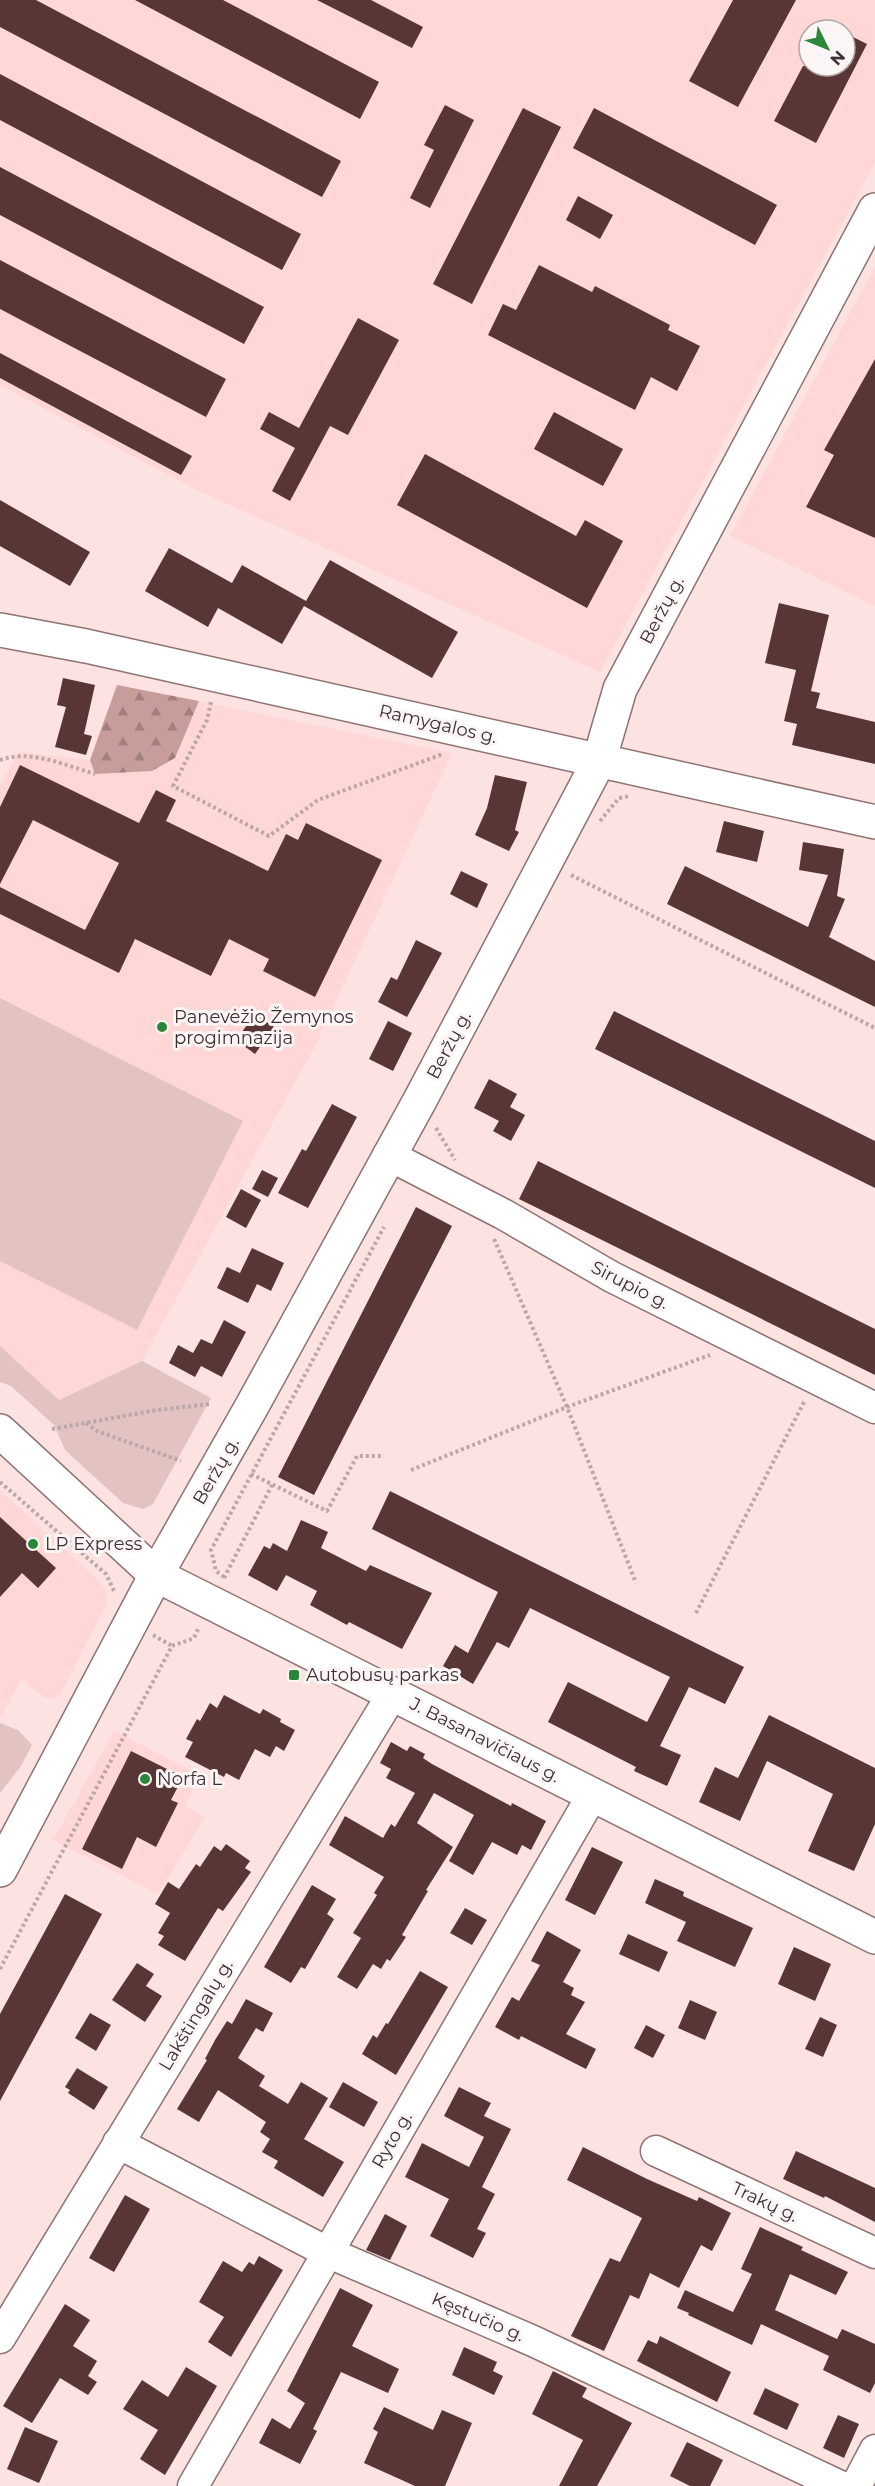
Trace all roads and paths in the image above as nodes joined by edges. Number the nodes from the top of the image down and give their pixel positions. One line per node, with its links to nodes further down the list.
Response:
1 (875, 210): 6 (main road, Beržų g.)
2 (0, 630): 3 (main road, Ramygalos g.)
3 (218, 675): 4 (path); 6 (main road, Ramygalos g.)
4 (448, 752)
5 (0, 760): 7 (path)
6 (599, 761): 8 (main road, Ramygalos g.); 11 (main road, Beržų g.)
7 (95, 774)
8 (875, 822)
9 (571, 875): 10 (path)
10 (875, 1028)
11 (411, 1115): 12 (main road, Beržų g.); 13 (path)
12 (388, 1155): 14 (street, Sirupio g.); 29 (main road, Beržų g.)
13 (457, 1164)
14 (478, 1201): 15 (street, Sirupio g.); 18 (path)
15 (745, 1343): 16 (street, Sirupio g.); 18 (path)
16 (816, 1378): 19 (street, Sirupio g.); 33 (path)
17 (211, 1404): 20 (path)
18 (567, 1407): 25 (path); 31 (path)
19 (875, 1408)
20 (86, 1422): 21 (path); 24 (path)
21 (52, 1429)
22 (0, 1431): 29 (main road, J. Basanavičiaus g.)
23 (384, 1456): 28 (path)
24 (181, 1461)
25 (411, 1470)
26 (251, 1474): 28 (path)
27 (0, 1482): 32 (path)
28 (272, 1485): 30 (path)
29 (156, 1575): 37 (main road, J. Basanavičiaus g.); 39 (main road, Beržų g.)
30 (225, 1577)
31 (636, 1583)
32 (113, 1601)
33 (696, 1613)
34 (156, 1637): 36 (path)
35 (194, 1638): 36 (path)
36 (172, 1646): 41 (path)
37 (393, 1693): 38 (main road, J. Basanavičiaus g.); 42 (street, Lakštingalų g.)
38 (593, 1794): 40 (main road, J. Basanavičiaus g.); 44 (street, Ryto g.)
39 (0, 1870)
40 (875, 1937)
41 (0, 1969)
42 (118, 2143): 44 (street, Kęstučio g.); 46 (street, Lakštingalų g.)
43 (656, 2151): 45 (street, Trakų g.)
44 (327, 2252): 48 (street, Ryto g.); 49 (street, Kęstučio g.)
45 (875, 2253)
46 (0, 2338)
47 (875, 2450): 50 (street)
48 (193, 2486)
49 (840, 2486)
50 (856, 2486)

